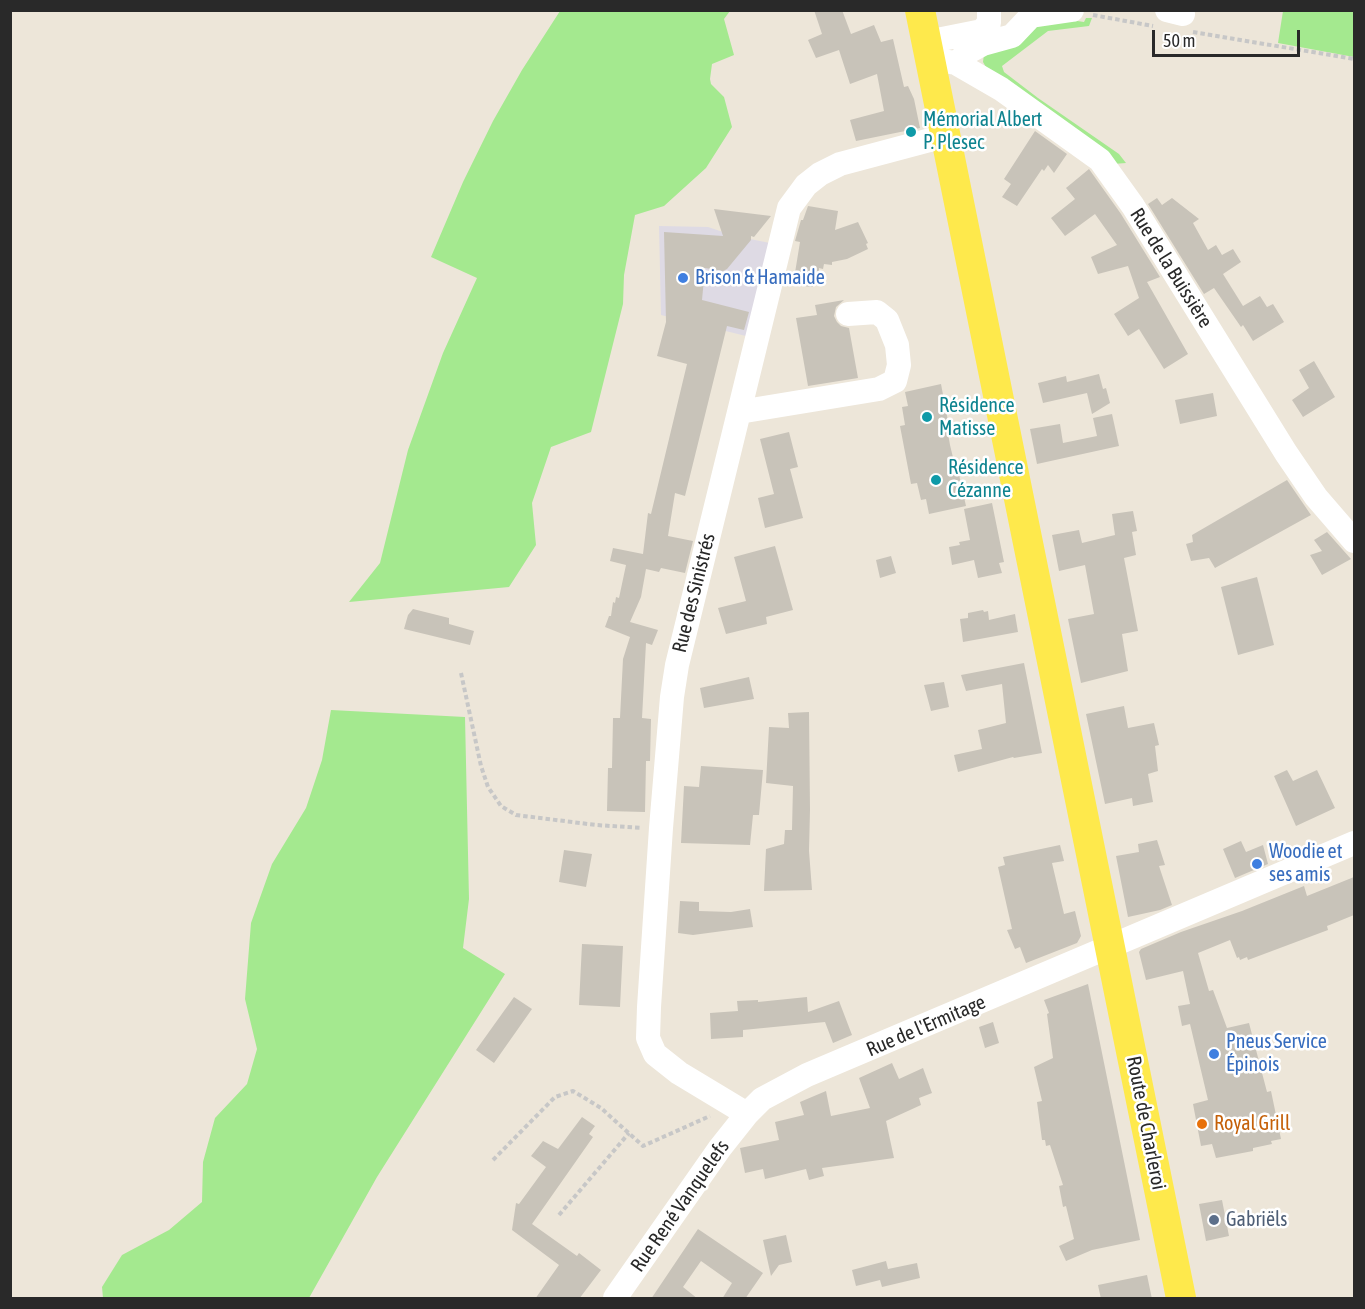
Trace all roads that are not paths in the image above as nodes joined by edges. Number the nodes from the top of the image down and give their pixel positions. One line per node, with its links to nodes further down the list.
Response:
1 (920, 10): 4 (main road, Route de Charleroi)
2 (989, 10): 4 (street)
3 (1070, 11): 4 (street)
4 (938, 55): 5 (main road, Route de Charleroi); 8 (street, Rue de la Buissière)
5 (945, 136): 7 (street, Rue des Sinistrés); 10 (main road, Route de Charleroi)
6 (848, 315): 7 (street)
7 (739, 412): 11 (street, Rue des Sinistrés)
8 (1354, 541)
9 (1354, 843): 10 (street, Rue de l'Ermitage)
10 (1111, 948): 11 (street, Rue de l'Ermitage); 13 (main road, Route de Charleroi)
11 (747, 1114): 12 (street, Rue René Vanquelefs)
12 (615, 1299)
13 (1181, 1299)

